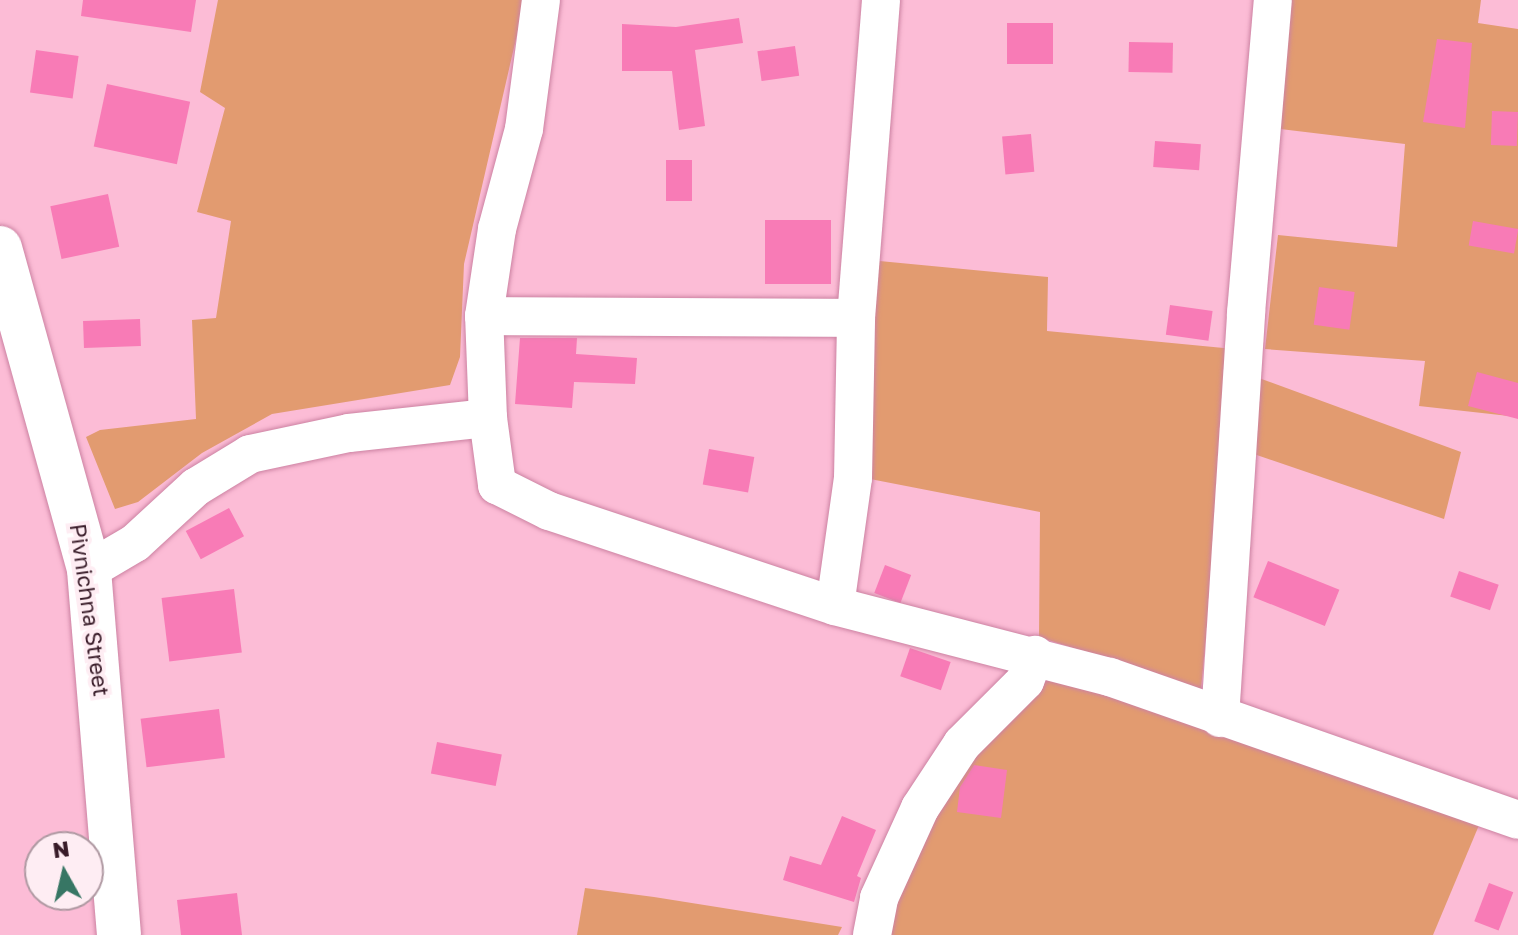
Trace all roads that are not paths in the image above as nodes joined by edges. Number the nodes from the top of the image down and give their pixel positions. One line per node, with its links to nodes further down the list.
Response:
1 (541, 0): 5 (street)
2 (881, 0): 6 (street)
3 (1273, 0): 11 (street)
4 (0, 248): 8 (street, Pivnichna Street)
5 (484, 316): 6 (street); 7 (street)
6 (856, 318): 9 (street)
7 (488, 418): 8 (street); 9 (street)
8 (89, 570): 13 (street, Pivnichna Street)
9 (835, 606): 10 (street)
10 (1035, 655): 11 (street); 14 (street)
11 (1220, 718): 12 (street)
12 (1518, 820)
13 (119, 935)
14 (872, 935)

